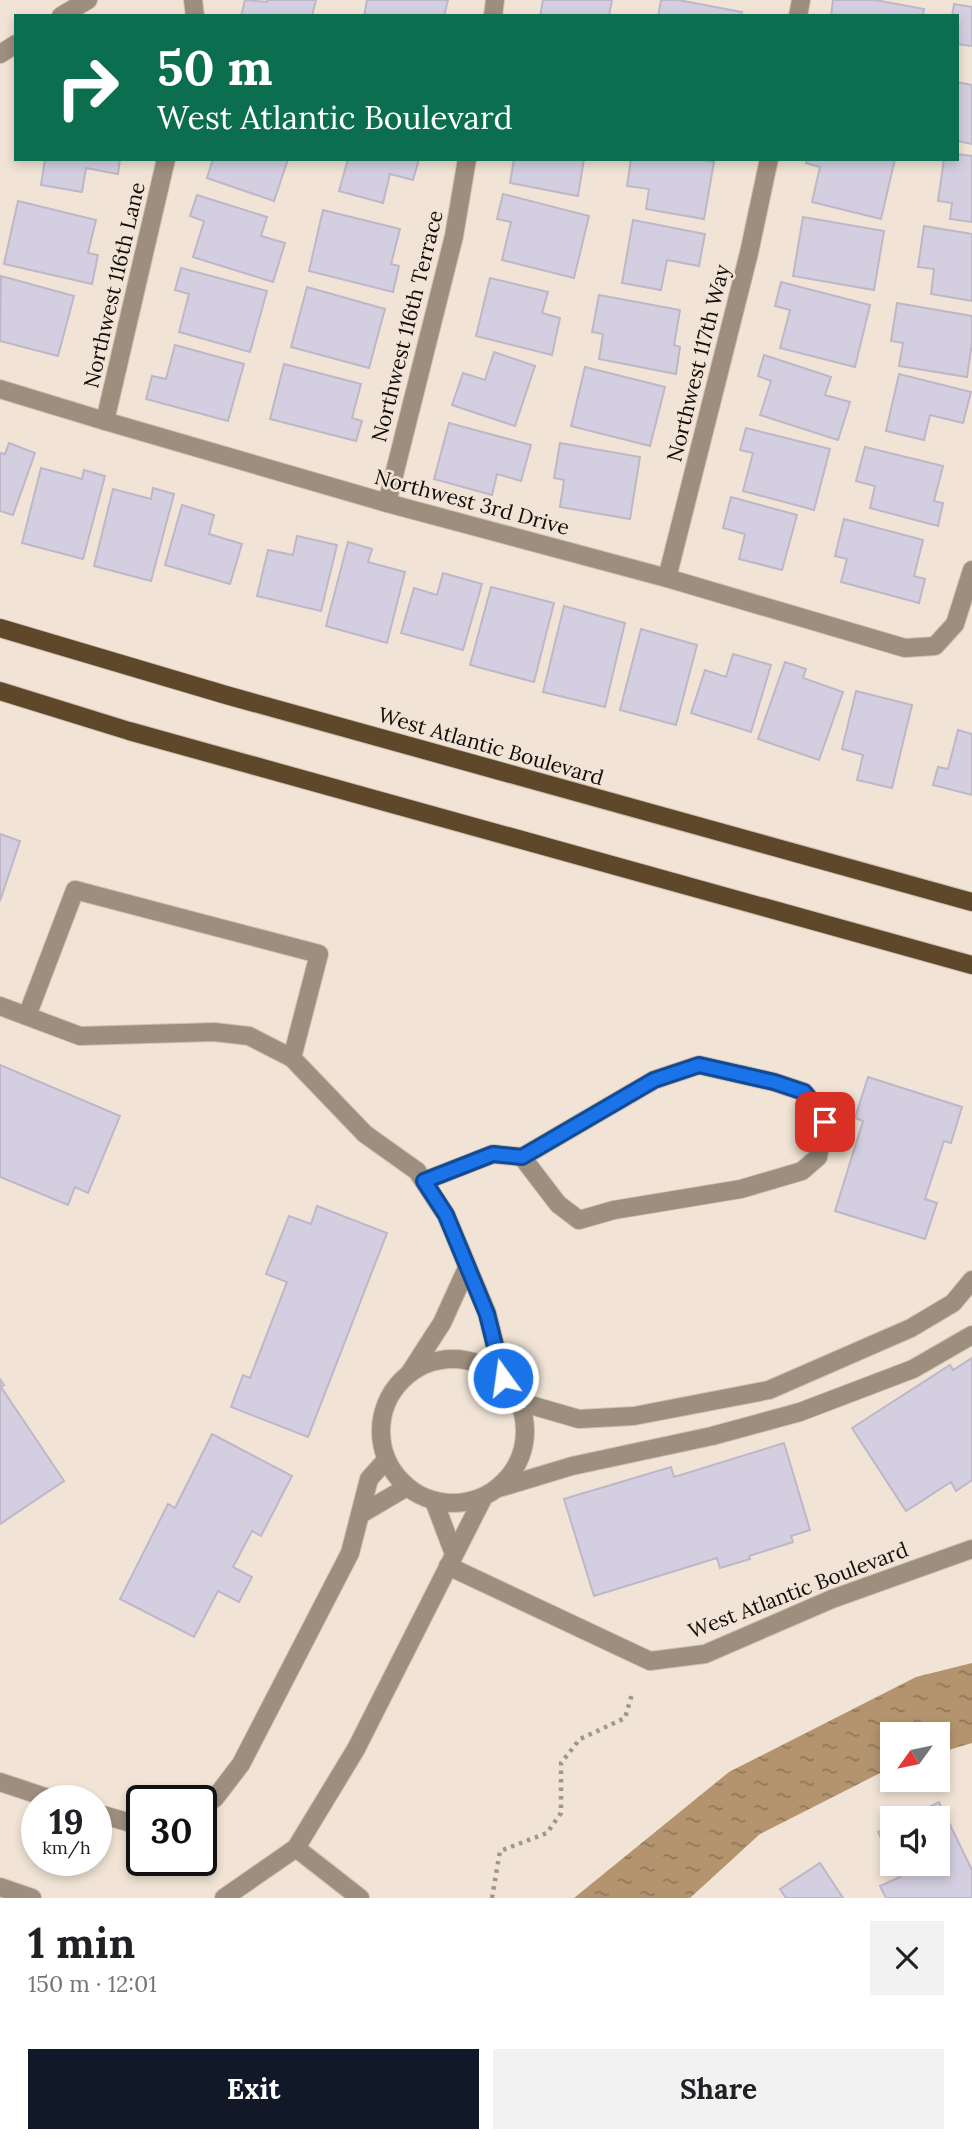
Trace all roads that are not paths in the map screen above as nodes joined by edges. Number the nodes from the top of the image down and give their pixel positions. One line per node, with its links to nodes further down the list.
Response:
1 (88, 0): 2 (street)
2 (64, 14)
3 (166, 161): 7 (street, Northwest 116th Lane)
4 (467, 161): 8 (street, Northwest 116th Terrace)
5 (769, 161): 10 (street, Northwest 117th Way)
6 (0, 388): 7 (street, Northwest 3rd Drive)
7 (105, 421): 8 (street, Northwest 3rd Drive)
8 (387, 503): 10 (street, Northwest 3rd Drive)
9 (972, 570): 10 (street, Northwest 3rd Drive)
10 (667, 578)
11 (0, 628): 13 (main road, West Atlantic Boulevard)
12 (0, 691): 14 (main road)
13 (972, 902)
14 (972, 965)
15 (0, 1006): 16 (street)
16 (27, 1016): 17 (street); 17 (street)
17 (292, 1058): 19 (street)
18 (522, 1157): 18 (street); 19 (street)
19 (424, 1181): 20 (street)
20 (467, 1268): 23 (street); 24 (street)
21 (972, 1280): 25 (street)
22 (972, 1335): 28 (street)
23 (411, 1371): 24 (street); 26 (street)
24 (503, 1378): 25 (street)
25 (520, 1402): 28 (street)
26 (387, 1460): 27 (street); 31 (street)
27 (407, 1487): 30 (street); 31 (street)
28 (499, 1488): 29 (street)
29 (482, 1498): 30 (street); 33 (street)
30 (434, 1501): 33 (street)
31 (360, 1514): 36 (street)
32 (972, 1549): 33 (street, West Atlantic Boulevard)
33 (451, 1560): 37 (street)
34 (0, 1782): 35 (street)
35 (21, 1789)
36 (217, 1795)
37 (296, 1848): 40 (street); 41 (street)
38 (0, 1888): 39 (street)
39 (33, 1898)
40 (225, 1898)
41 (360, 1898)

